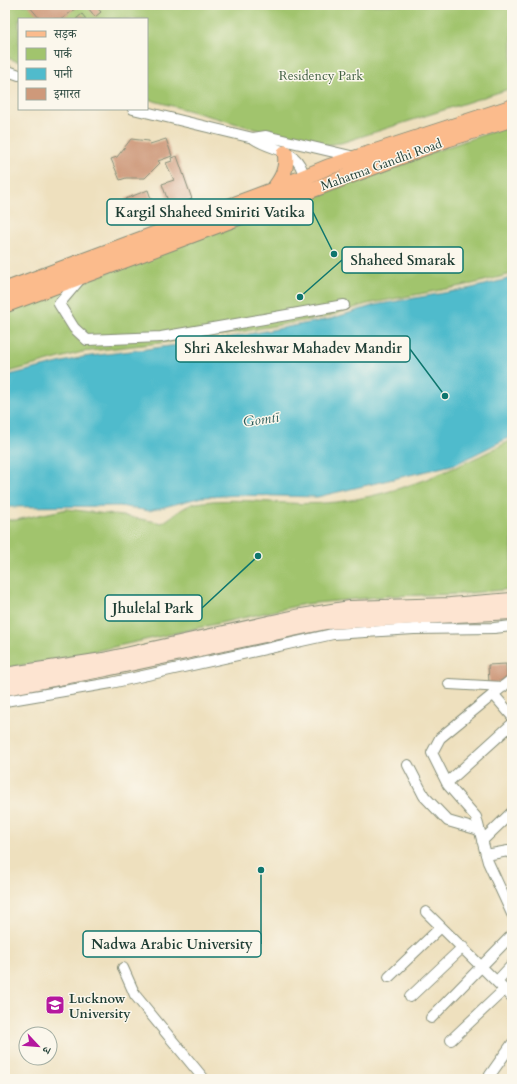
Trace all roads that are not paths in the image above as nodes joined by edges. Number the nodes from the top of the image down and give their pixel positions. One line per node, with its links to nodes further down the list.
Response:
1 (5, 70): 2 (street)
2 (18, 74)
3 (512, 106): 8 (main road, Mahatma Gandhi Road)
4 (136, 110): 6 (street)
5 (512, 118): 11 (main road, Mahatma Gandhi Road)
6 (253, 138): 7 (street); 8 (street)
7 (285, 153): 9 (street); 10 (main road)
8 (356, 157): 9 (main road, Mahatma Gandhi Road)
9 (304, 177): 10 (main road, Mahatma Gandhi Road)
10 (273, 190): 12 (main road, Mahatma Gandhi Road)
11 (82, 276): 13 (street); 14 (main road, Mahatma Gandhi Road)
12 (5, 290)
13 (344, 305)
14 (5, 306)
15 (512, 600): 18 (street)
16 (512, 612): 22 (street)
17 (512, 626): 24 (street)
18 (5, 675)
19 (512, 678): 21 (street)
20 (449, 684): 21 (street)
21 (503, 687): 23 (street)
22 (5, 688)
23 (494, 695): 25 (street); 28 (street)
24 (5, 701)
25 (512, 716)
26 (512, 724): 28 (street)
27 (408, 765): 30 (street)
28 (447, 783): 30 (street)
29 (512, 812): 31 (street)
30 (479, 830): 31 (street)
31 (482, 841): 32 (street)
32 (486, 855): 33 (street); 35 (street)
33 (512, 855)
34 (426, 912): 36 (street)
35 (512, 914)
36 (441, 927): 38 (street); 42 (street)
37 (512, 935): 39 (street)
38 (463, 947): 39 (street); 45 (street)
39 (482, 965): 43 (street); 46 (street)
40 (512, 965): 43 (street)
41 (124, 968): 49 (street)
42 (389, 977)
43 (497, 981): 44 (street)
44 (509, 993): 47 (street)
45 (410, 997)
46 (431, 1018)
47 (451, 1040)
48 (512, 1044): 50 (street)
49 (204, 1079)
50 (494, 1079)

